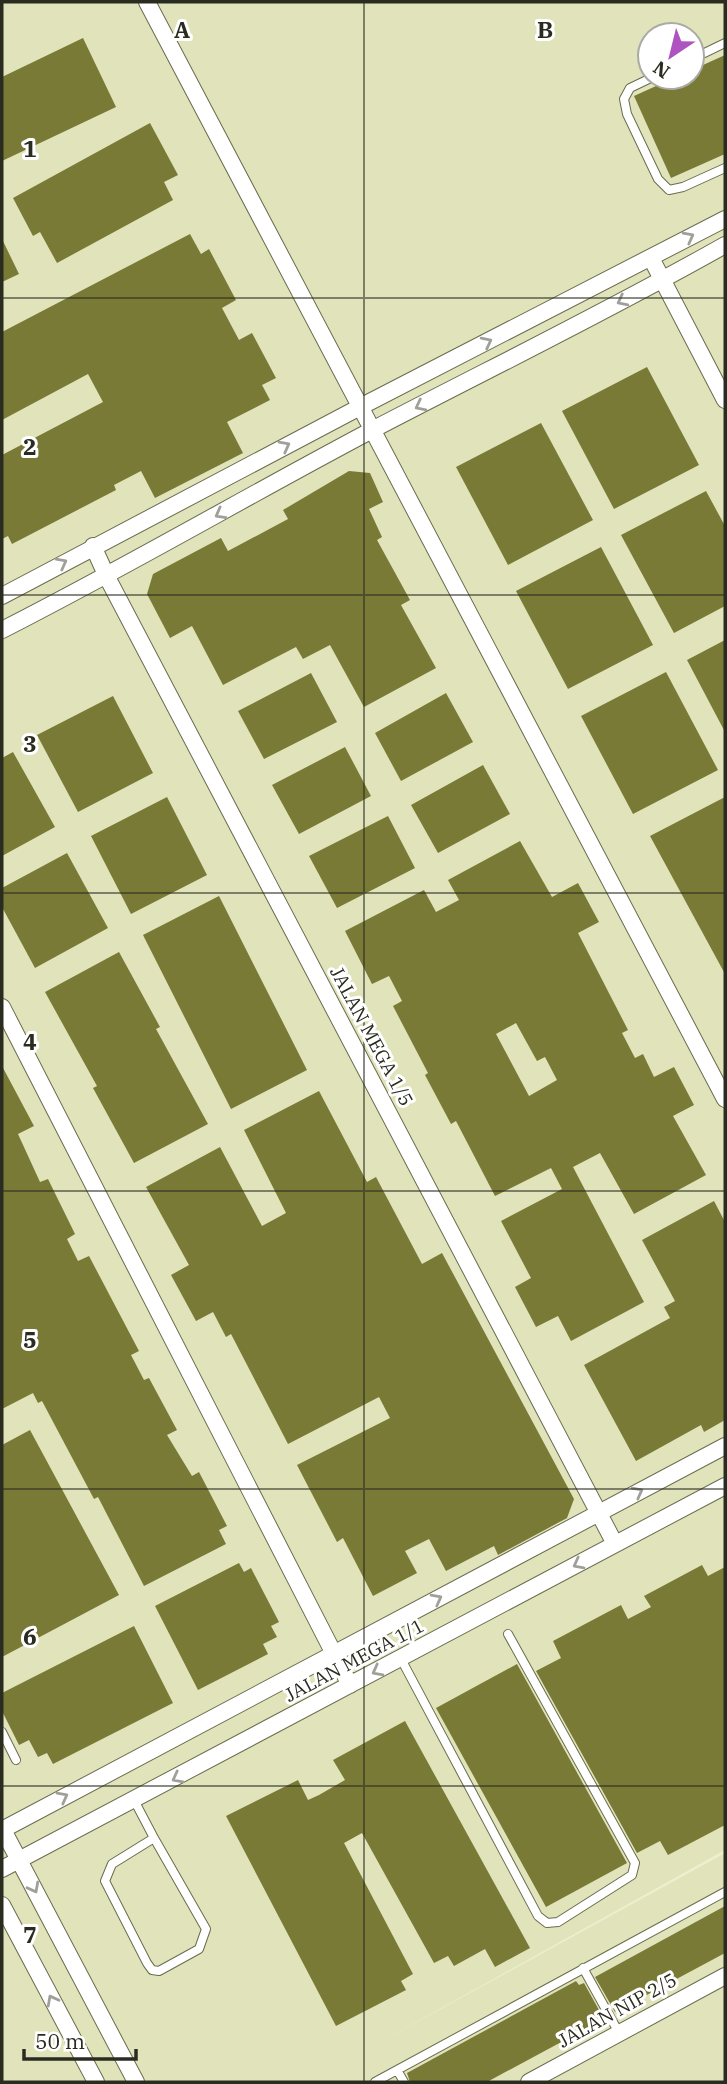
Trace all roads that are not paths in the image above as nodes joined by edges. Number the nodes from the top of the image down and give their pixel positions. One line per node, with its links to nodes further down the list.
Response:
1 (147, 2): 11 (street)
2 (725, 43): 3 (lane)
3 (706, 52)
4 (636, 85): 5 (lane)
5 (725, 168)
6 (725, 219): 8 (street, one-way to 6)
7 (725, 245): 9 (street)
8 (650, 258): 9 (street); 11 (street, one-way to 8)
9 (661, 281): 10 (street); 12 (street, one-way to 12)
10 (725, 400)
11 (360, 407): 12 (street); 13 (street, one-way to 11)
12 (373, 430): 14 (street, one-way to 14); 18 (street)
13 (93, 546): 14 (street, JALAN MEGA 1/5); 15 (street, one-way to 13)
14 (107, 577): 16 (street); 21 (street, JALAN MEGA 1/5)
15 (2, 596)
16 (2, 630)
17 (2, 1007): 24 (street)
18 (725, 1099)
19 (725, 1446): 21 (street, one-way to 19)
20 (725, 1486): 22 (street, JALAN MEGA 1/1)
21 (599, 1513): 22 (street, JALAN MEGA 1/5); 24 (street, one-way to 21)
22 (615, 1544): 25 (street, JALAN MEGA 1/1, one-way to 25)
23 (508, 1634): 25 (lane)
24 (334, 1653): 26 (street); 30 (street, one-way to 24)
25 (401, 1658): 26 (street, JALAN MEGA 1/1, one-way to 26)
26 (350, 1685): 29 (street, JALAN MEGA 1/1, one-way to 29)
27 (2, 1732): 28 (lane)
28 (16, 1760)
29 (134, 1800): 31 (lane); 32 (street, JALAN MEGA 1/1)
30 (2, 1829): 32 (street)
31 (154, 1838): 31 (lane)
32 (19, 1861): 33 (street, JALAN MEGA 1/1); 41 (street, one-way to 41)
33 (2, 1869)
34 (725, 1892): 36 (lane)
35 (2, 1905): 40 (street, one-way to 35)
36 (583, 1968): 38 (lane); 39 (lane)
37 (725, 1976): 38 (street, JALAN NIP 2/5)
38 (619, 2033): 44 (street, JALAN NIP 2/5)
39 (397, 2070): 42 (lane); 43 (lane)
40 (96, 2082)
41 (136, 2082)
42 (375, 2082)
43 (404, 2082)
44 (529, 2082)

